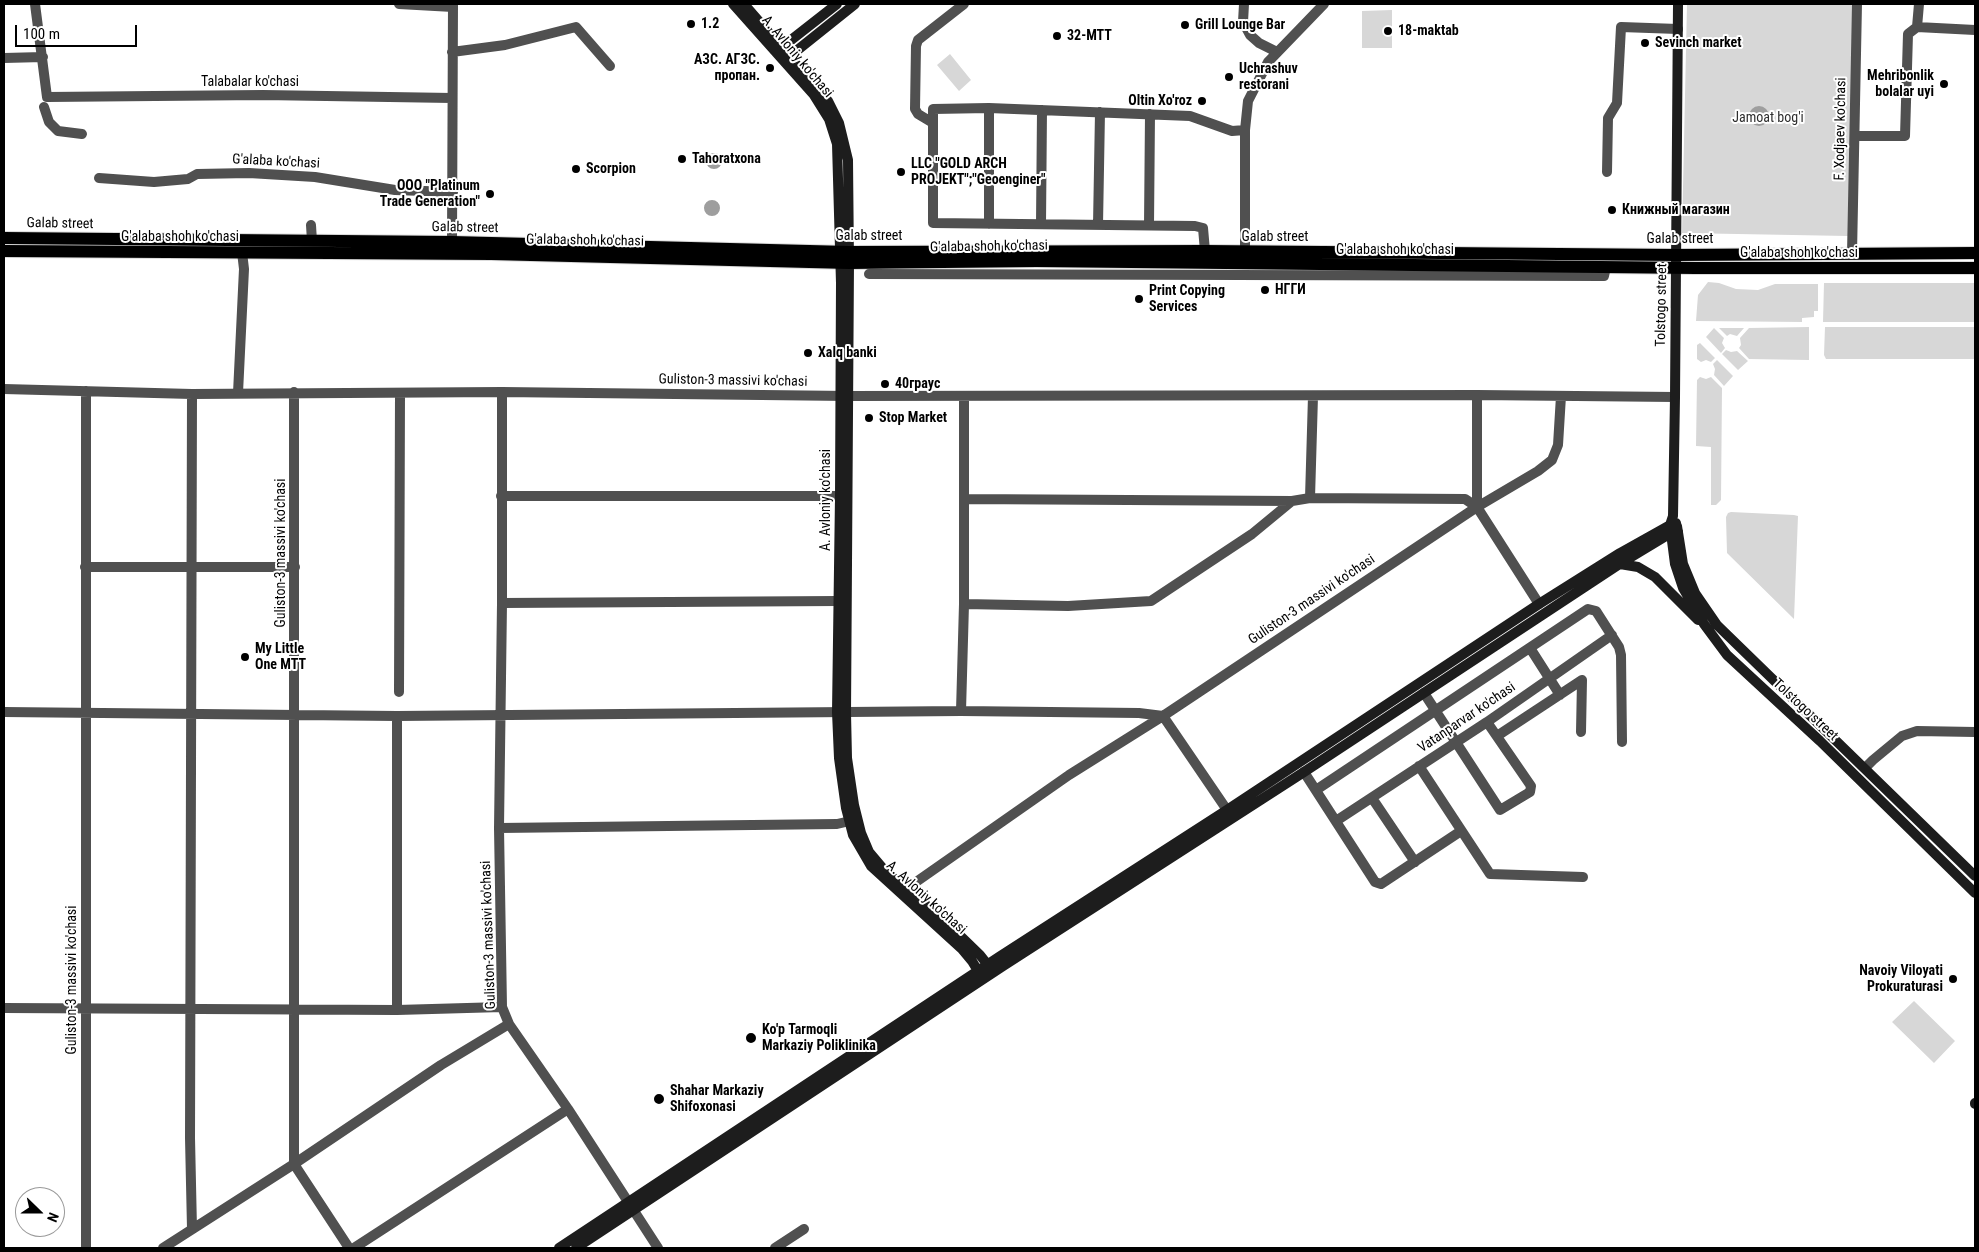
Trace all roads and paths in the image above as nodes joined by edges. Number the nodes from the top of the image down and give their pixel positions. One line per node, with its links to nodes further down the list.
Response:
1 (35, 4): 20 (street)
2 (399, 4): 13 (street)
3 (733, 4): 17 (street, A. Avloniy ko'chasi)
4 (744, 4): 17 (street, A. Avloniy ko'chasi)
5 (837, 4): 17 (street)
6 (855, 4): 22 (street)
7 (964, 4): 30 (street)
8 (1244, 4): 19 (street)
9 (1324, 4): 19 (street)
10 (1678, 4): 15 (street, Tolstogo street)
11 (1857, 4): 33 (street, F. Xodjaev ko'chasi)
12 (1919, 4): 14 (street)
13 (453, 5): 18 (street)
14 (1917, 27): 16 (street); 33 (street)
15 (1678, 29): 34 (street); 52 (street, Tolstogo street)
16 (1975, 30)
17 (780, 49): 22 (street, A. Avloniy ko'chasi)
18 (452, 52): 23 (street); 24 (street)
19 (1277, 52): 31 (street)
20 (42, 57): 21 (street); 25 (street)
21 (4, 58)
22 (788, 58): 51 (street, A. Avloniy ko'chasi)
23 (610, 66)
24 (452, 98): 25 (street, Talabalar ko'chasi); 36 (street)
25 (46, 102): 32 (street)
26 (988, 108): 27 (street); 30 (street); 37 (street)
27 (1042, 110): 28 (street); 38 (street)
28 (1100, 112): 29 (street); 40 (street)
29 (1150, 114): 31 (street); 41 (street)
30 (934, 123): 37 (street)
31 (1245, 130): 48 (street)
32 (82, 134)
33 (1855, 136): 50 (street, F. Xodjaev ko'chasi)
34 (1608, 172)
35 (99, 178): 36 (street, G'alaba ko'chasi)
36 (453, 192): 44 (street)
37 (989, 224): 38 (street)
38 (1041, 224): 40 (street)
39 (311, 225): 43 (street)
40 (1098, 225): 41 (street)
41 (1149, 225): 46 (street)
42 (4, 238): 43 (main road, Galab street)
43 (312, 241): 44 (main road, Galab street)
44 (452, 242): 51 (main road, Galab street)
45 (4, 251): 47 (main road, G'alaba shoh ko'chasi)
46 (1205, 251): 48 (main road, Galab street); 51 (main road, Galab street)
47 (242, 252): 51 (main road, G'alaba shoh ko'chasi); 61 (street)
48 (1245, 252): 52 (main road, Galab street)
49 (1975, 253): 50 (main road, Galab street)
50 (1852, 254): 52 (main road, Galab street)
51 (844, 257): 53 (main road, G'alaba shoh ko'chasi); 64 (street, A. Avloniy ko'chasi)
52 (1677, 261): 53 (main road, G'alaba shoh ko'chasi); 54 (main road, G'alaba shoh ko'chasi); 68 (street, Tolstogo street)
53 (916, 268): 55 (street)
54 (1975, 268)
55 (869, 274)
56 (4, 389): 57 (street, Guliston-3 massivi ko'chasi)
57 (86, 391): 62 (street, Guliston-3 massivi ko'chasi); 77 (street, Guliston-3 massivi ko'chasi)
58 (294, 392): 59 (street, Guliston-3 massivi ko'chasi); 61 (street, Guliston-3 massivi ko'chasi); 79 (street, Guliston-3 massivi ko'chasi)
59 (400, 392): 60 (street, Guliston-3 massivi ko'chasi); 89 (street)
60 (502, 392): 64 (street, Guliston-3 massivi ko'chasi); 69 (street, Guliston-3 massivi ko'chasi)
61 (238, 393): 62 (street, Guliston-3 massivi ko'chasi)
62 (192, 394): 78 (street)
63 (1477, 395): 66 (street, Guliston-3 massivi ko'chasi); 67 (street, Guliston-3 massivi ko'chasi); 74 (street)
64 (844, 396): 65 (street, Guliston-3 massivi ko'chasi); 70 (street, A. Avloniy ko'chasi); 95 (street, A. Avloniy ko'chasi)
65 (964, 396): 66 (street, Guliston-3 massivi ko'chasi); 72 (street)
66 (1313, 396): 71 (street)
67 (1561, 396): 68 (street, Guliston-3 massivi ko'chasi); 74 (street, Guliston-3 massivi ko'chasi)
68 (1675, 397): 75 (street, Tolstogo street)
69 (501, 496): 70 (street); 81 (street, Guliston-3 massivi ko'chasi)
70 (840, 496): 80 (street, A. Avloniy ko'chasi)
71 (1310, 498): 73 (street); 74 (street)
72 (964, 499): 73 (street); 82 (street)
73 (1292, 501): 82 (street)
74 (1477, 507): 83 (street); 100 (street, Guliston-3 massivi ko'chasi)
75 (1674, 526): 76 (street); 83 (street); 84 (street, Tolstogo street); 108 (street, Tolstogo street)
76 (1620, 564): 84 (street); 88 (street)
77 (85, 567): 78 (street); 94 (street, Guliston-3 massivi ko'chasi)
78 (191, 567): 79 (street); 96 (street)
79 (295, 567): 97 (street, Guliston-3 massivi ko'chasi)
80 (838, 601): 81 (street); 95 (street, A. Avloniy ko'chasi)
81 (502, 603): 98 (street, Guliston-3 massivi ko'chasi)
82 (964, 604): 91 (street)
83 (1539, 604): 88 (street)
84 (1704, 624): 121 (street, Tolstogo street)
85 (1612, 635): 86 (street); 87 (street, Vatanparvar ko'chasi); 106 (street)
86 (1530, 648): 87 (street); 92 (street)
87 (1550, 678): 90 (street); 101 (street, Vatanparvar ko'chasi)
88 (1424, 689): 92 (street); 109 (street); 112 (street)
89 (399, 692)
90 (1560, 695): 102 (street); 104 (street)
91 (961, 711): 95 (street); 100 (street)
92 (1436, 711): 105 (street); 110 (street)
93 (4, 712): 94 (street)
94 (85, 712): 96 (street); 126 (street, Guliston-3 massivi ko'chasi)
95 (841, 712): 98 (street); 113 (street, A. Avloniy ko'chasi); 120 (street, A. Avloniy ko'chasi)
96 (192, 714): 97 (street); 127 (street)
97 (295, 714): 99 (street); 128 (street, Guliston-3 massivi ko'chasi)
98 (501, 715): 99 (street); 115 (street, Guliston-3 massivi ko'chasi)
99 (397, 716): 129 (street)
100 (1163, 716): 112 (street); 120 (street, Guliston-3 massivi ko'chasi)
101 (1488, 722): 104 (street); 105 (street, Vatanparvar ko'chasi)
102 (1581, 732)
103 (1975, 732): 108 (street)
104 (1498, 736): 105 (street)
105 (1456, 742): 107 (street, Vatanparvar ko'chasi)
106 (1622, 742)
107 (1419, 766): 111 (street, Vatanparvar ko'chasi); 116 (street)
108 (1865, 768): 118 (street, Tolstogo street)
109 (1304, 772): 110 (street); 122 (street)
110 (1316, 790): 114 (street)
111 (1372, 798): 114 (street, Vatanparvar ko'chasi); 117 (street)
112 (1227, 810): 122 (street)
113 (850, 821): 115 (street); 123 (street, A. Avloniy ko'chasi)
114 (1336, 821): 117 (street)
115 (499, 828): 124 (street, Guliston-3 massivi ko'chasi)
116 (1462, 831): 117 (street); 119 (street)
117 (1415, 862)
118 (1975, 876)
119 (1583, 877)
120 (906, 888): 122 (street, A. Avloniy ko'chasi)
121 (1975, 893)
122 (991, 968): 123 (street)
123 (980, 975): 133 (street)
124 (502, 1007): 129 (street); 130 (street, Guliston-3 massivi ko'chasi)
125 (4, 1008): 126 (street)
126 (85, 1008): 127 (street); 136 (street, Guliston-3 massivi ko'chasi)
127 (190, 1009): 128 (street); 134 (street)
128 (294, 1009): 129 (street); 132 (street, Guliston-3 massivi ko'chasi)
129 (397, 1010)
130 (509, 1024): 131 (street); 132 (street, Guliston-3 massivi ko'chasi)
131 (568, 1109): 133 (street); 139 (street)
132 (294, 1164): 134 (street, Guliston-3 massivi ko'chasi); 138 (street)
133 (631, 1206): 140 (street); 141 (street); 142 (street)
134 (192, 1229): 137 (street, Guliston-3 massivi ko'chasi)
135 (804, 1229): 143 (street)
136 (86, 1248)
137 (163, 1248)
138 (349, 1248)
139 (354, 1248)
140 (559, 1248)
141 (576, 1248)
142 (658, 1248)
143 (775, 1248)

